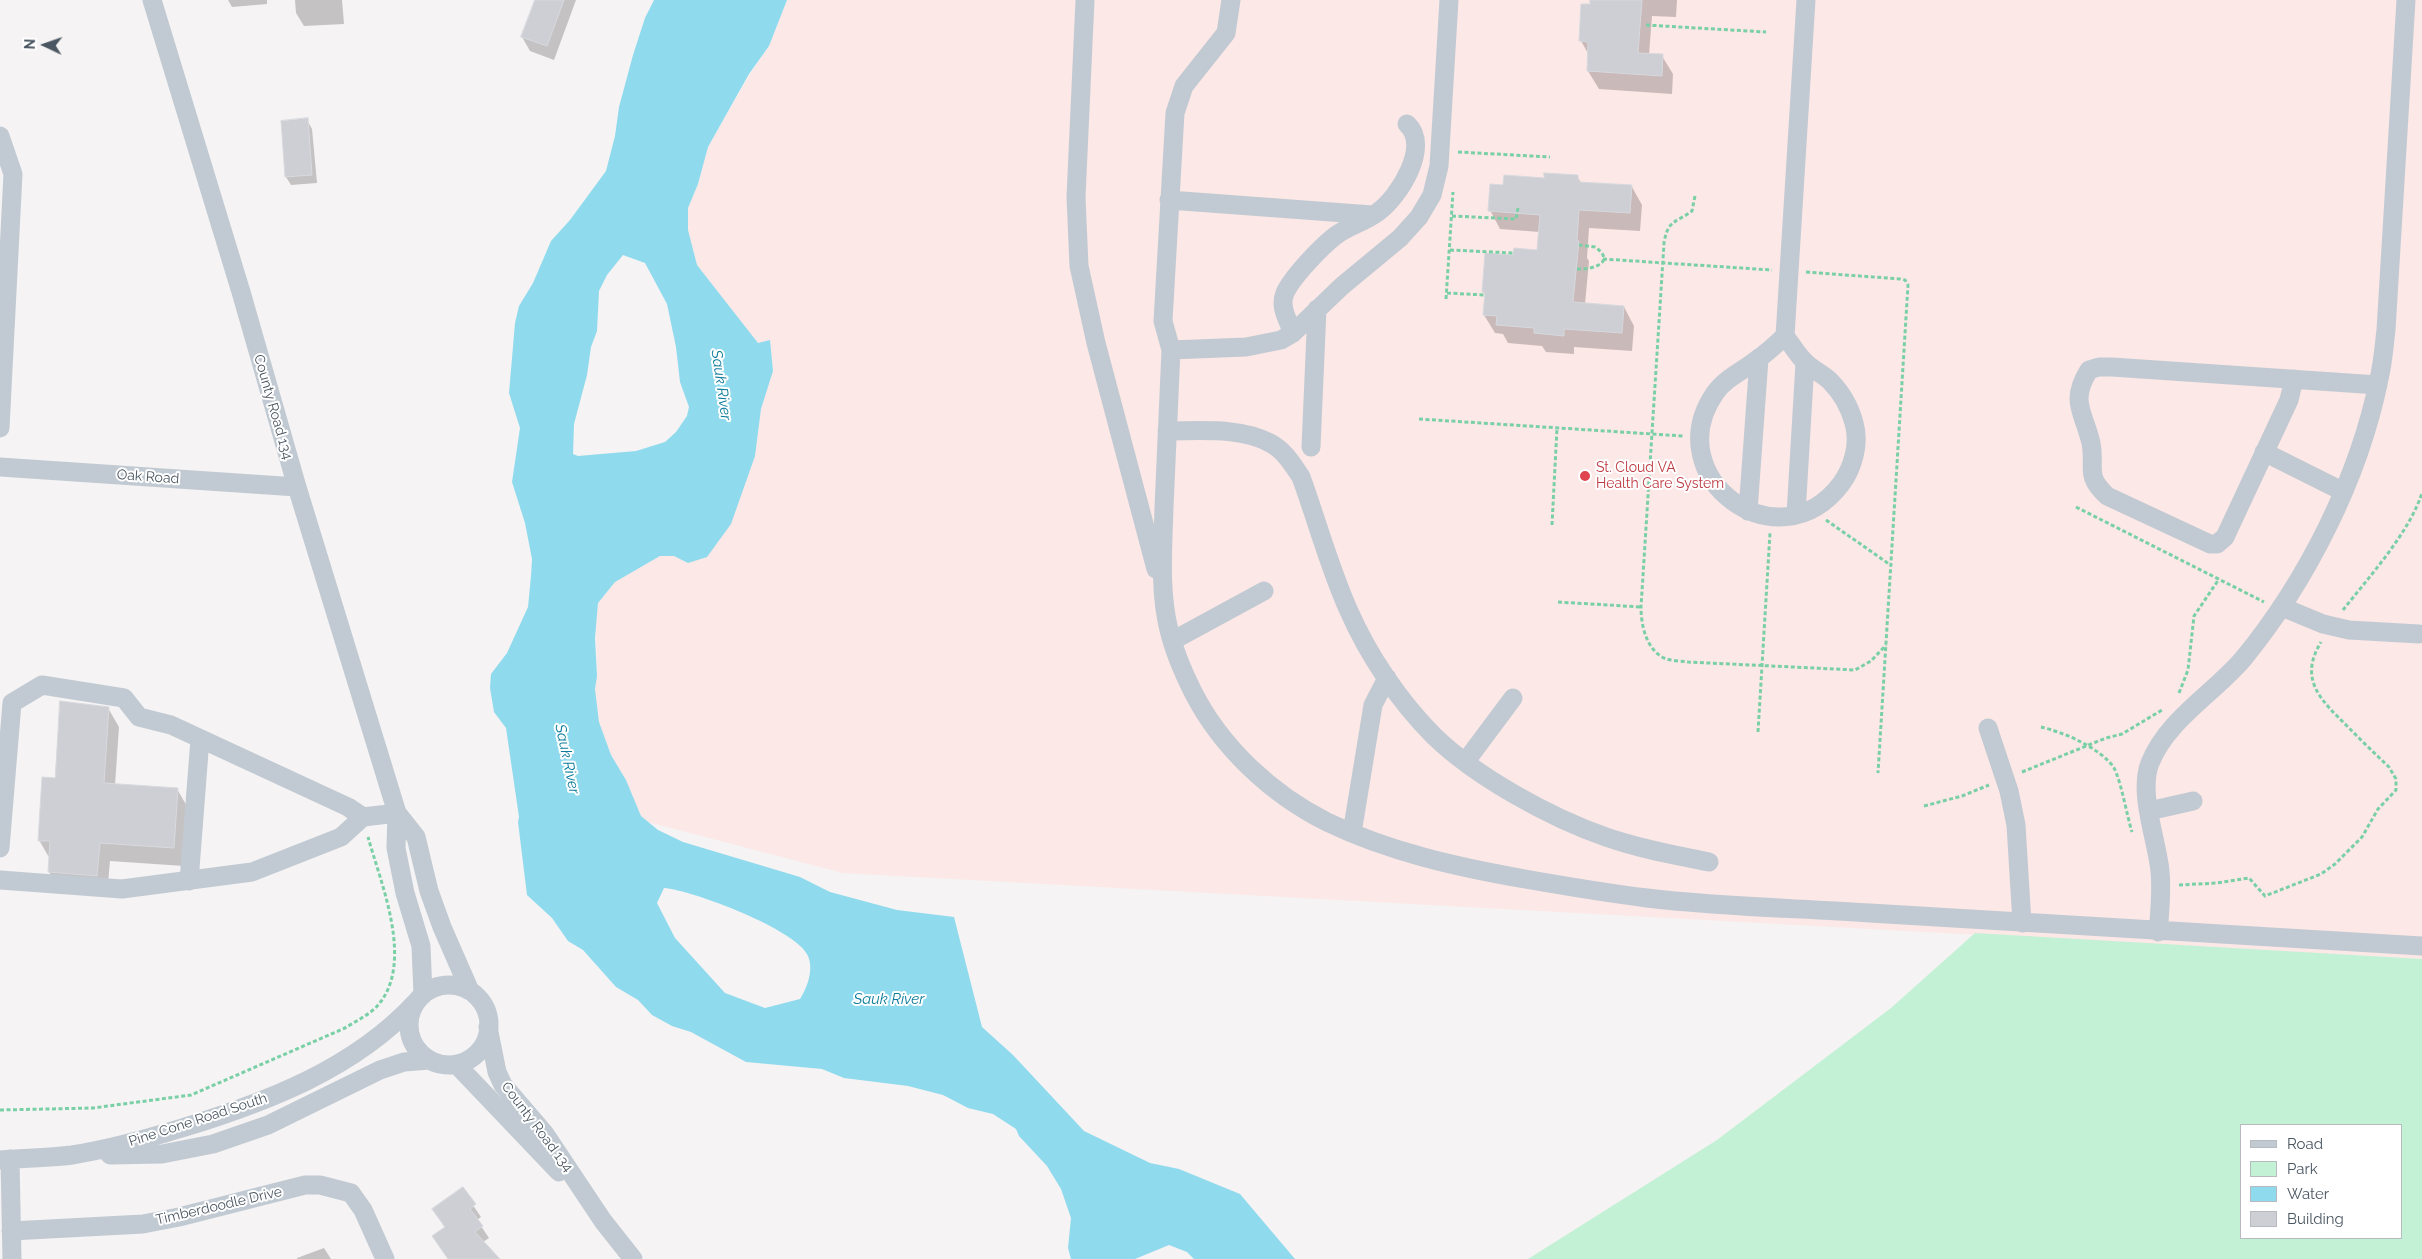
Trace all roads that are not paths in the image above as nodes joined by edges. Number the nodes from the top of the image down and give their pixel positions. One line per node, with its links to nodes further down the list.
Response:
1 (152, 0): 24 (street, County Road 134)
2 (1085, 0): 29 (street)
3 (1231, 0): 9 (street)
4 (1448, 0): 11 (street)
5 (1806, 0): 13 (street)
6 (2406, 0): 18 (street)
7 (1407, 124): 10 (street)
8 (0, 136): 19 (street)
9 (1169, 200): 10 (street); 14 (street)
10 (1373, 215): 12 (street)
11 (1317, 309): 12 (street); 21 (street)
12 (1293, 333): 14 (street)
13 (1785, 336): 15 (street); 16 (street)
14 (1171, 350): 20 (street)
15 (1759, 359): 26 (street); 26 (street)
16 (1805, 363): 27 (street); 27 (street)
17 (2294, 380): 18 (street); 22 (street); 22 (street)
18 (2378, 385): 25 (street)
19 (0, 428)
20 (1167, 431): 29 (street); 33 (street)
21 (1311, 447)
22 (2264, 452): 25 (street)
23 (0, 467): 24 (street, Oak Road)
24 (297, 487): 41 (street, County Road 134)
25 (2342, 491): 30 (street)
26 (1748, 511): 27 (street)
27 (1796, 514)
28 (1264, 591): 32 (street)
29 (1164, 597): 32 (street)
30 (2281, 608): 31 (street); 40 (street)
31 (2419, 634)
32 (1172, 640): 43 (street)
33 (1387, 678): 38 (street); 43 (street)
34 (1513, 698): 38 (street)
35 (6, 704): 37 (street); 44 (street)
36 (1988, 728): 48 (street)
37 (200, 739): 42 (street); 47 (street)
38 (1466, 761): 45 (street)
39 (2193, 801): 40 (street)
40 (2149, 812): 49 (street)
41 (397, 813): 42 (street); 51 (street, County Road 134); 52 (street, County Road 134)
42 (363, 817): 47 (street)
43 (1352, 833): 48 (street)
44 (0, 848)
45 (1709, 862)
46 (0, 880): 47 (street)
47 (189, 881)
48 (2022, 923): 49 (street)
49 (2158, 932): 50 (street)
50 (2422, 946)
51 (470, 991): 52 (street); 53 (street)
52 (419, 998): 54 (street); 56 (street, Pine Cone Road South)
53 (488, 1027): 55 (street); 58 (street, County Road 134)
54 (430, 1060): 55 (street); 56 (street, Pine Cone Road South)
55 (456, 1064): 58 (street, County Road 134)
56 (72, 1154): 57 (street, Pine Cone Road South)
57 (5, 1160): 59 (street)
58 (603, 1221): 62 (street, County Road 134)
59 (11, 1231): 60 (street); 61 (street, Timberdoodle Drive)
60 (12, 1259)
61 (385, 1259)
62 (633, 1259)

